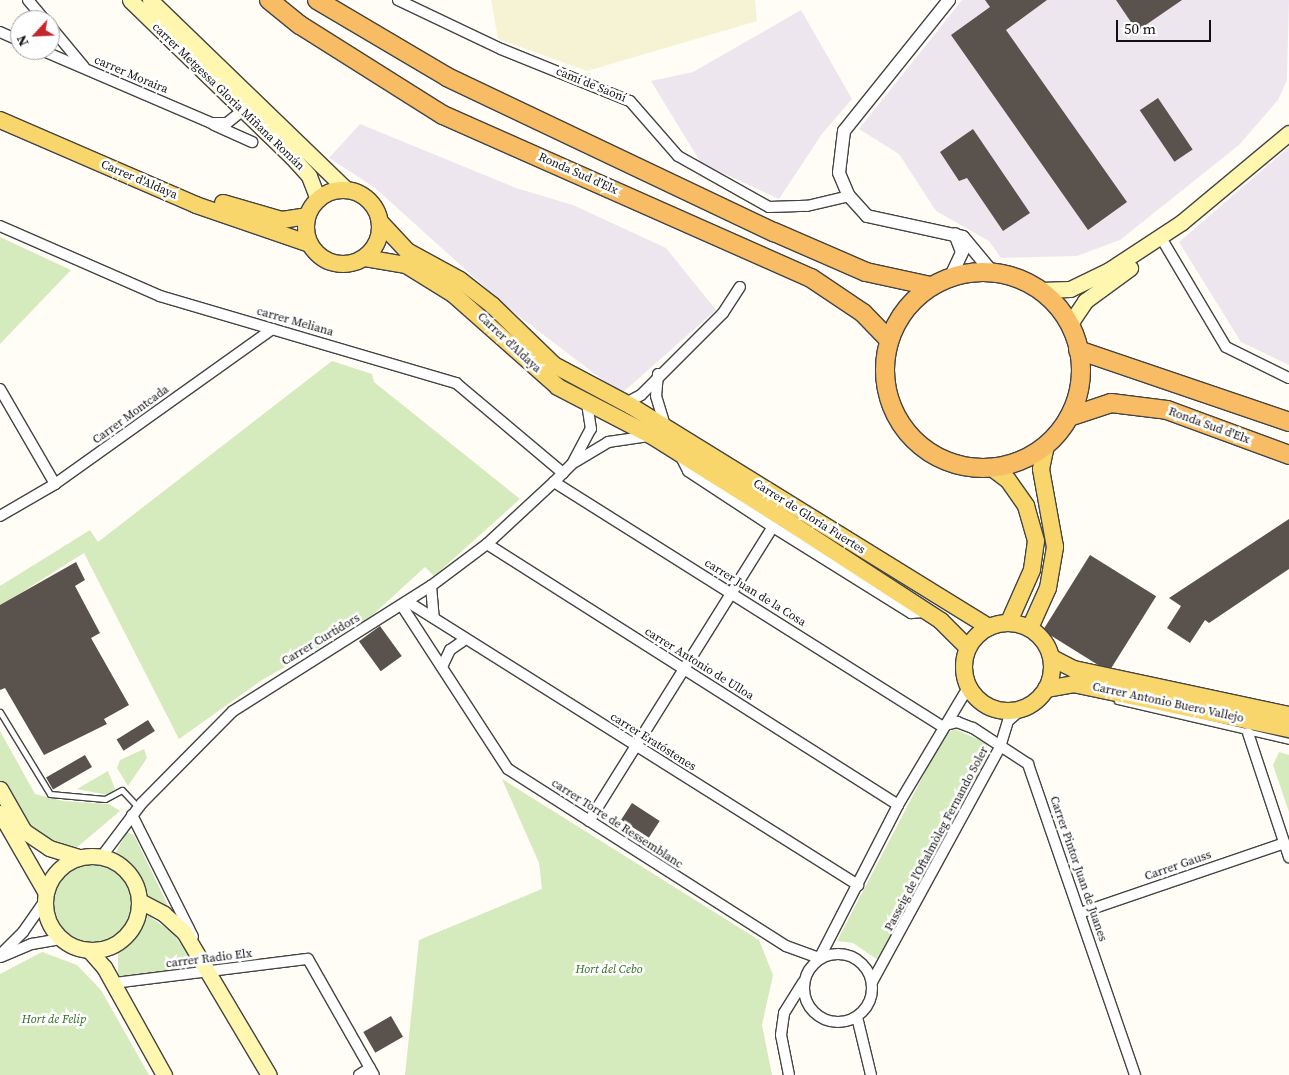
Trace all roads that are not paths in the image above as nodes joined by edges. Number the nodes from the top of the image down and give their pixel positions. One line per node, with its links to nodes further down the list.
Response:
1 (28, 0): 8 (street)
2 (130, 0): 13 (main road, carrer Metgessa Gloria Miñana Román)
3 (150, 0): 18 (main road, carrer Metgessa Gloria Miñana Román)
4 (269, 0): 35 (highway, Ronda Sud d'Elx)
5 (317, 0): 30 (highway)
6 (398, 0): 19 (street, camí de Saoní)
7 (949, 0): 19 (street)
8 (36, 10)
9 (60, 42): 11 (street)
10 (60, 58): 11 (street, carrer Moraira)
11 (87, 70): 15 (street, carrer Moraira)
12 (0, 109): 21 (main road, Carrer d'Aldaya)
13 (242, 111): 15 (street); 20 (main road, carrer Metgessa Gloria Miñana Román)
14 (0, 120): 26 (main road, Carrer d'Aldaya)
15 (211, 124): 17 (street, carrer Moraira)
16 (1289, 132): 25 (main road)
17 (252, 142)
18 (346, 190): 20 (main road); 22 (main road)
19 (849, 196): 24 (street)
20 (318, 199): 21 (main road)
21 (307, 216): 26 (main road)
22 (381, 223): 27 (main road); 41 (main road, Carrer d'Aldaya)
23 (0, 226): 34 (street, carrer Meliana)
24 (955, 234): 28 (street); 29 (street)
25 (1162, 239): 32 (main road); 33 (main road); 38 (street)
26 (310, 244): 27 (main road)
27 (365, 258): 40 (main road, Carrer d'Aldaya)
28 (992, 272): 29 (highway); 32 (highway)
29 (951, 276): 30 (highway)
30 (931, 286): 35 (highway)
31 (740, 287): 37 (street)
32 (1038, 290): 33 (highway)
33 (1069, 325): 36 (highway)
34 (272, 329): 51 (street, carrer Meliana); 53 (street, Carrer Montcada)
35 (889, 340): 50 (highway)
36 (1078, 350): 42 (highway); 43 (highway)
37 (659, 373): 41 (street); 44 (street)
38 (1289, 378)
39 (0, 389): 53 (street)
40 (587, 405): 45 (main road, Carrer d'Aldaya); 49 (street, Carrer Curtidors)
41 (628, 405): 44 (main road, Carrer de Gloria Fuertes)
42 (1069, 417): 46 (highway); 48 (highway, Ronda Sud d'Elx)
43 (1289, 422)
44 (666, 427): 63 (main road, Carrer de Gloria Fuertes)
45 (652, 436): 47 (main road, Carrer de Gloria Fuertes); 49 (street, Carrer Curtidors)
46 (1046, 445): 50 (highway); 64 (main road)
47 (679, 454): 55 (street, Carrer de Gloria Fuertes); 60 (main road, Carrer de Gloria Fuertes)
48 (1289, 455)
49 (572, 464): 51 (street, Carrer Curtidors)
50 (992, 468): 62 (main road)
51 (564, 473): 52 (street, Carrer Curtidors)
52 (554, 482): 56 (street, Carrer Curtidors); 58 (street, carrer Juan de la Cosa)
53 (55, 484): 54 (street, Carrer Montcada)
54 (0, 516)
55 (773, 527): 58 (street); 60 (street, Carrer de Gloria Fuertes)
56 (487, 544): 57 (street, Carrer Curtidors); 69 (street, carrer Antonio de Ulloa)
57 (431, 586): 59 (street, Carrer Curtidors); 61 (street)
58 (732, 593): 69 (street); 76 (street, carrer Juan de la Cosa)
59 (405, 604): 61 (street, carrer Eratóstenes); 68 (street, carrer Torre de Ressemblanc); 84 (street, Carrer Curtidors)
60 (927, 612): 66 (main road, Carrer de Gloria Fuertes)
61 (434, 618): 65 (street, carrer Eratóstenes)
62 (1009, 622): 63 (main road); 64 (main road)
63 (989, 626): 66 (main road)
64 (1030, 628): 67 (main road)
65 (466, 639): 68 (street); 80 (street, carrer Eratóstenes)
66 (968, 648): 70 (main road)
67 (1052, 658): 72 (main road); 75 (main road, Carrer Antonio Buero Vallejo)
68 (442, 667): 86 (street, carrer Torre de Ressemblanc)
69 (684, 670): 80 (street); 83 (street, carrer Antonio de Ulloa)
70 (969, 686): 73 (main road); 76 (street)
71 (1095, 688): 72 (main road, Carrer Antonio Buero Vallejo); 77 (main road, Carrer Antonio Buero Vallejo); 78 (lane)
72 (1046, 689): 73 (main road)
73 (1022, 709): 81 (street, Passeig de l'Oftalmòleg Fernando Soler)
74 (0, 712): 84 (lane)
75 (1289, 715)
76 (942, 726): 81 (street, Carrer Pintor Juan de Juanes); 83 (street)
77 (1289, 729)
78 (1248, 733): 79 (lane); 87 (street)
79 (1289, 741)
80 (636, 746): 86 (street); 91 (street, carrer Eratóstenes)
81 (1000, 748): 94 (street, Carrer Pintor Juan de Juanes); 101 (street, Passeig de l'Oftalmòleg Fernando Soler)
82 (0, 789): 89 (main road)
83 (898, 805): 91 (street)
84 (135, 811): 88 (street, Carrer Curtidors); 99 (street)
85 (0, 813): 92 (main road)
86 (589, 821): 98 (street, carrer Torre de Ressemblanc)
87 (1284, 843): 90 (street); 94 (street, Carrer Gauss)
88 (102, 856): 89 (main road); 93 (main road)
89 (78, 857): 92 (main road)
90 (1289, 857)
91 (858, 885): 98 (street)
92 (46, 897): 95 (main road); 97 (street)
93 (140, 901): 96 (main road); 99 (main road)
94 (1080, 913): 110 (street, Carrer Pintor Juan de Juanes)
95 (61, 939): 96 (main road); 97 (street)
96 (89, 950): 102 (main road)
97 (0, 956)
98 (819, 958): 100 (street); 101 (street)
99 (211, 971): 102 (street, carrer Radio Elx); 104 (street, carrer Radio Elx); 106 (main road)
100 (803, 982): 103 (street); 108 (street)
101 (872, 982): 103 (street)
102 (114, 983): 105 (main road)
103 (857, 1017): 109 (street)
104 (372, 1072): 107 (street)
105 (164, 1075)
106 (269, 1075)
107 (359, 1075)
108 (790, 1075)
109 (871, 1075)
110 (1135, 1075)

